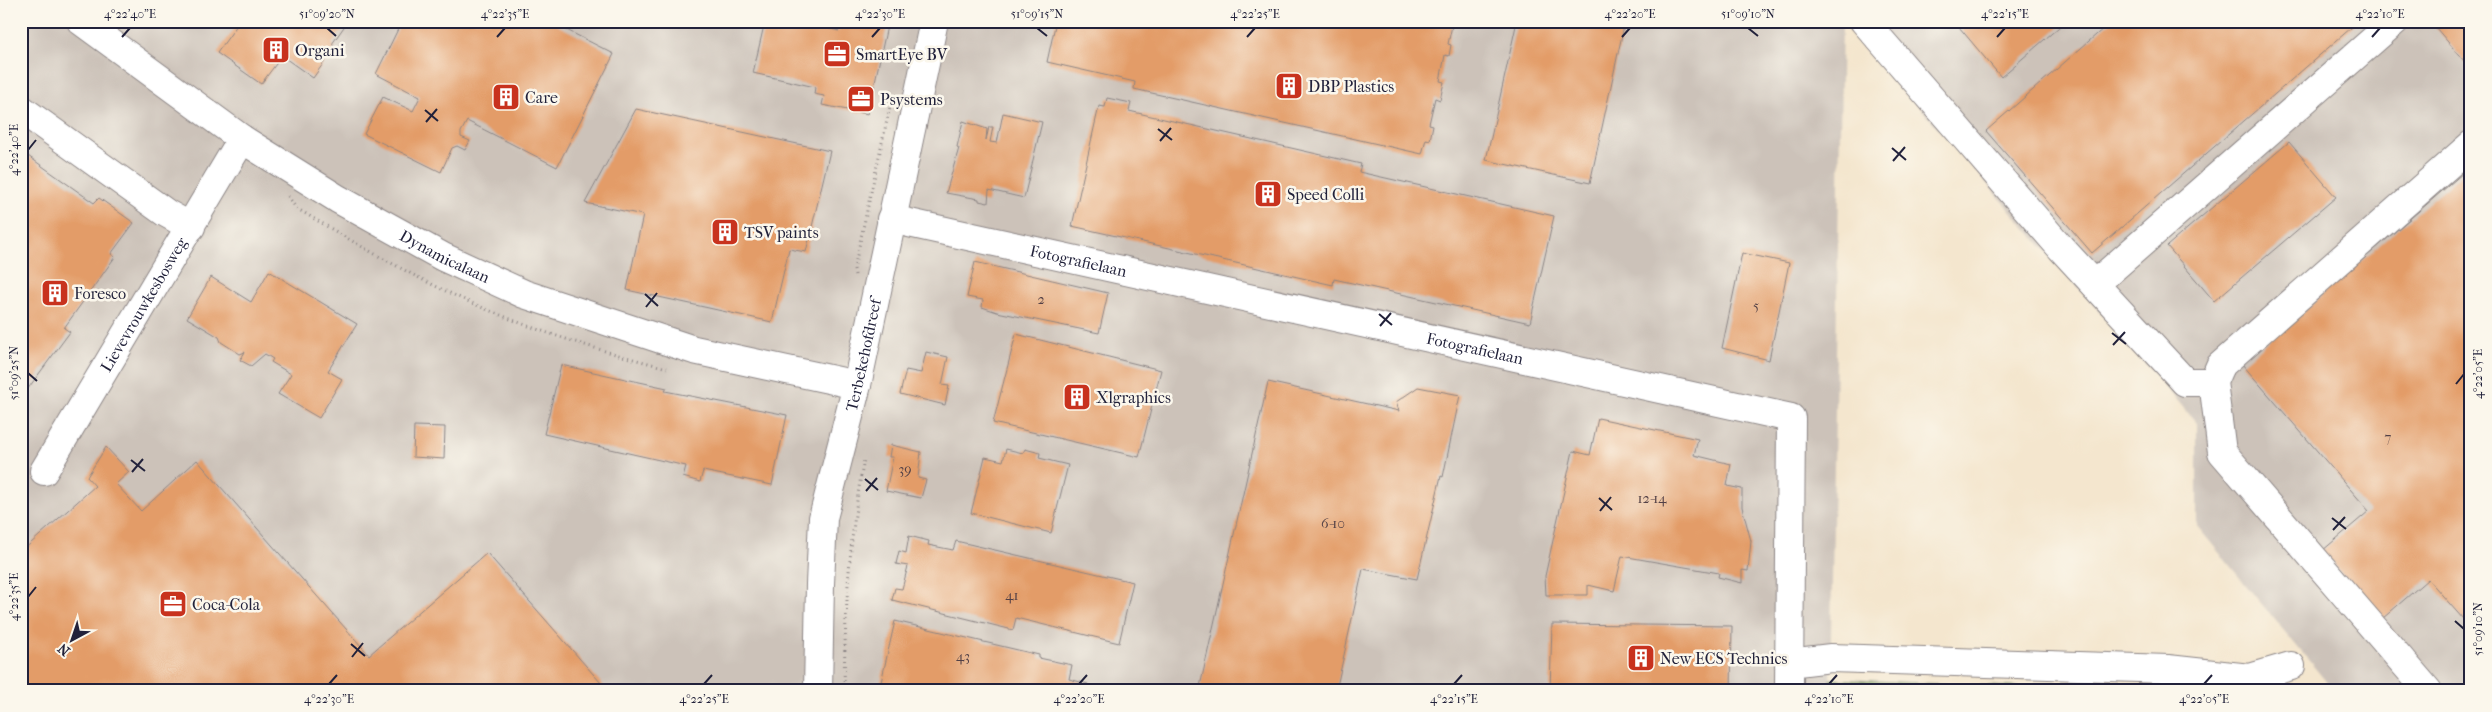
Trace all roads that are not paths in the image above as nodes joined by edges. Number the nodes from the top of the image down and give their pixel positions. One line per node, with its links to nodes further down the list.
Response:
1 (81, 21): 6 (street, Dynamicalaan)
2 (934, 21): 8 (street, Terbekehofdreef)
3 (1864, 21): 10 (street)
4 (2395, 21): 10 (street)
5 (21, 109): 9 (street)
6 (242, 139): 9 (street, Lievevrouwkesbosweg); 12 (street, Dynamicalaan)
7 (2471, 145): 11 (street)
8 (890, 219): 12 (street, Terbekehofdreef); 14 (street, Fotografielaan)
9 (191, 227): 13 (street, Lievevrouwkesbosweg)
10 (2095, 284): 11 (street)
11 (2213, 382): 18 (street)
12 (857, 385): 16 (street, Terbekehofdreef)
13 (44, 471)
14 (1789, 663): 15 (street); 17 (street, Fotografielaan)
15 (2292, 666)
16 (818, 691)
17 (1788, 691)
18 (2428, 691)

